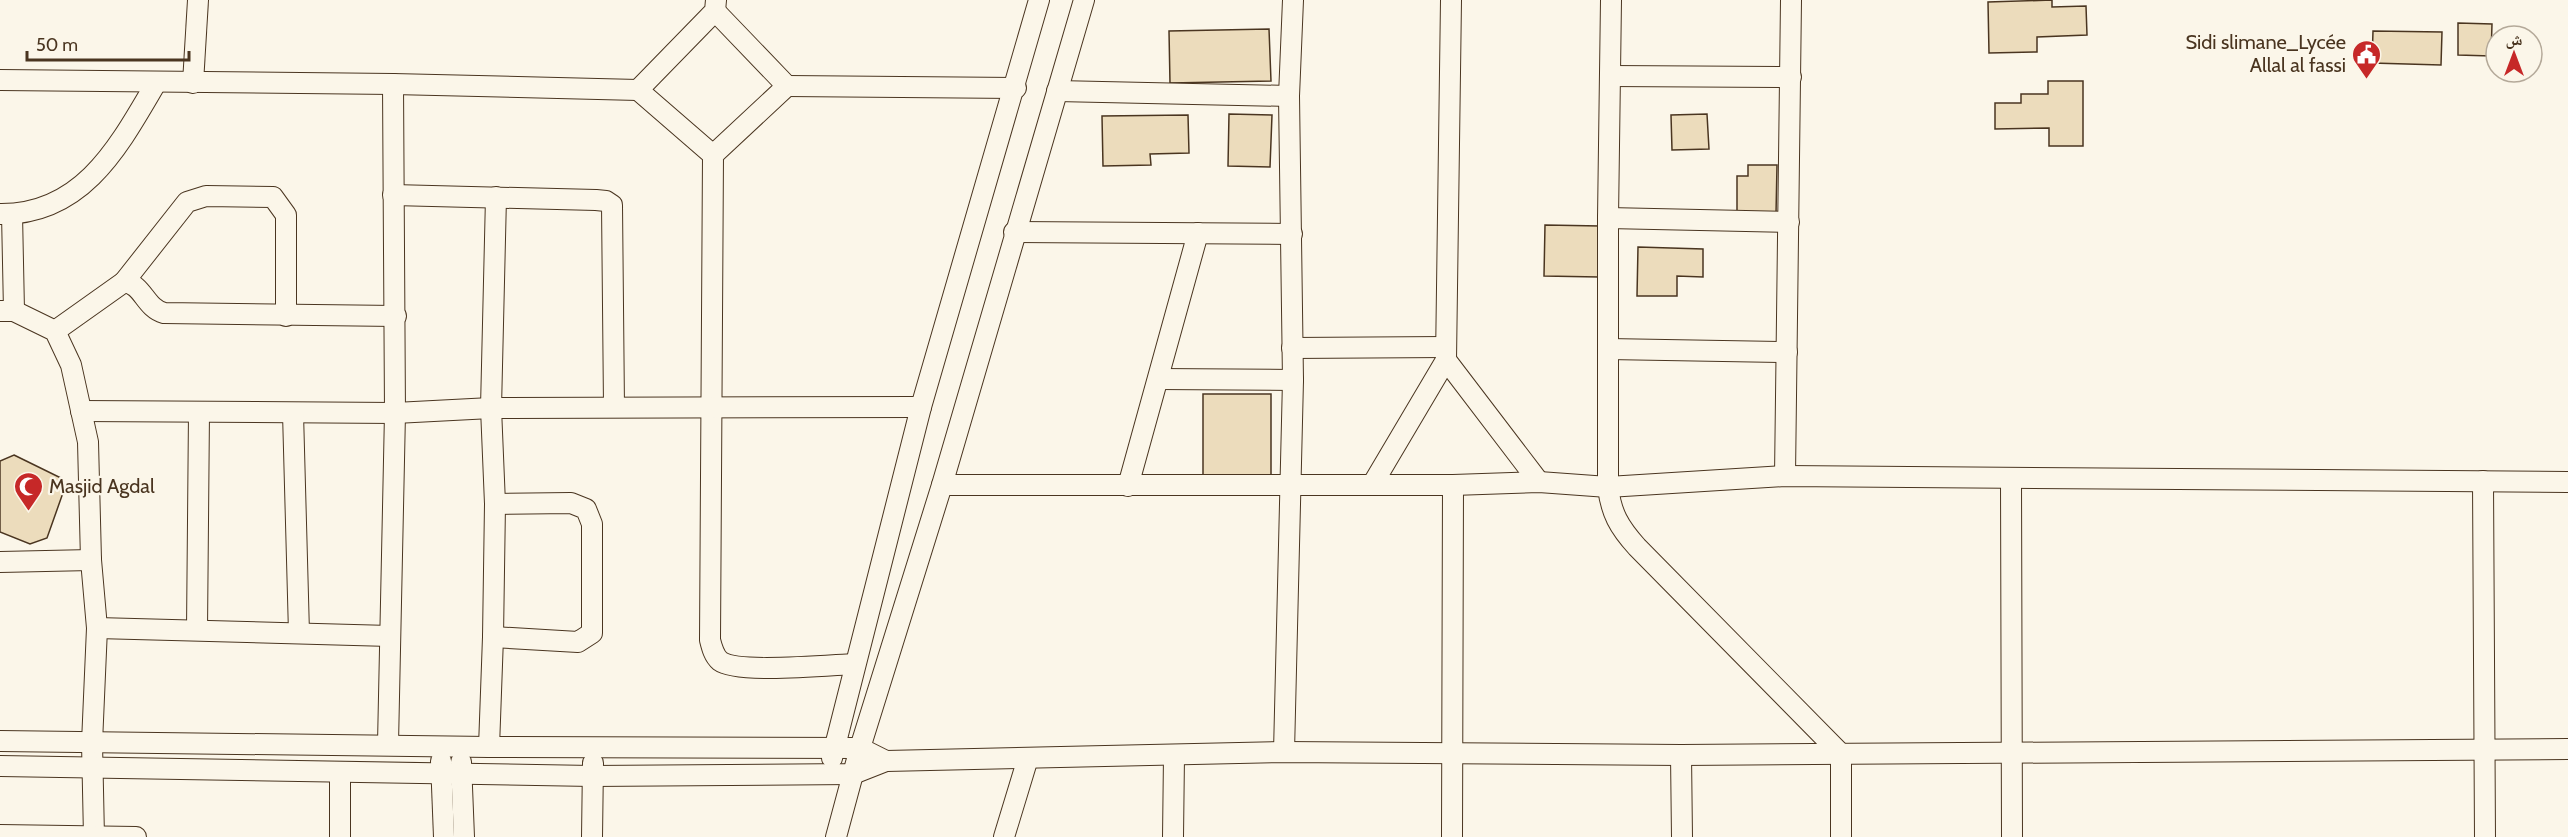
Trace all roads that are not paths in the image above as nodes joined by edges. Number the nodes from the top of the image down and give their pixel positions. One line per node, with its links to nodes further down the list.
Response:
1 (198, 0): 13 (street)
2 (1039, 0): 16 (street)
3 (1084, 0): 18 (street)
4 (1293, 0): 19 (street)
5 (1451, 0): 37 (street)
6 (1611, 0): 9 (street)
7 (1791, 0): 10 (street)
8 (715, 5): 15 (street); 17 (street)
9 (1610, 76): 10 (street); 24 (street)
10 (1791, 77): 25 (street)
11 (0, 80): 12 (street)
12 (156, 83): 13 (street); 23 (street)
13 (193, 83): 14 (street)
14 (393, 84): 17 (street); 21 (street)
15 (787, 86): 16 (street); 20 (street)
16 (1016, 88): 41 (street)
17 (638, 90): 20 (street)
18 (1057, 91): 19 (street); 26 (street)
19 (1289, 96): 28 (street)
20 (713, 155): 43 (street)
21 (393, 195): 22 (street); 32 (street)
22 (496, 197): 40 (street); 42 (street)
23 (6, 214): 30 (street)
24 (1608, 218): 25 (street); 35 (street)
25 (1789, 222): 36 (street)
26 (1014, 232): 27 (street); 53 (street)
27 (1197, 232): 28 (street); 38 (street)
28 (1292, 234): 34 (street)
29 (124, 282): 31 (street); 31 (street); 33 (street)
30 (7, 311): 33 (street)
31 (286, 316): 32 (street)
32 (396, 316): 47 (street)
33 (55, 331): 44 (street)
34 (1292, 348): 37 (street); 39 (street)
35 (1608, 349): 36 (street); 58 (street)
36 (1787, 352): 48 (street)
37 (1446, 354): 51 (street); 55 (street)
38 (1159, 379): 39 (street); 57 (street)
39 (1293, 380): 54 (street)
40 (614, 407): 42 (street); 43 (street)
41 (921, 407): 43 (street); 67 (street)
42 (491, 408): 47 (street); 59 (street)
43 (711, 408): 67 (street)
44 (81, 411): 45 (street); 60 (street)
45 (199, 412): 46 (street); 63 (street)
46 (293, 413): 47 (street); 64 (street)
47 (395, 413): 65 (street)
48 (1785, 477): 49 (street); 58 (street)
49 (2011, 480): 50 (street); 81 (street)
50 (2483, 481): 52 (street); 78 (street)
51 (1539, 482): 56 (street); 58 (street)
52 (2568, 482)
53 (942, 485): 57 (street); 76 (street)
54 (1291, 485): 55 (street); 57 (street); 79 (street)
55 (1372, 485): 56 (street)
56 (1452, 485): 80 (street)
57 (1128, 486)
58 (1608, 487): 82 (street)
59 (495, 504): 66 (street); 66 (street)
60 (91, 560): 61 (street); 62 (street)
61 (0, 562)
62 (97, 628): 63 (street); 69 (street)
63 (197, 630): 64 (street)
64 (299, 633): 65 (street)
65 (390, 636): 70 (street)
66 (493, 637): 73 (street)
67 (854, 664): 74 (street)
68 (0, 741): 69 (street)
69 (92, 743): 70 (street); 88 (street)
70 (388, 744): 71 (street)
71 (441, 746): 72 (street); 90 (street)
72 (461, 747): 73 (street); 91 (street)
73 (489, 747): 75 (street)
74 (835, 747): 75 (street); 76 (street); 92 (street)
75 (594, 748): 94 (street)
76 (860, 748): 86 (street); 93 (street)
77 (2568, 749): 78 (street)
78 (2484, 750): 81 (street); 109 (street)
79 (1284, 752): 80 (street); 84 (street)
80 (1452, 753): 83 (street); 105 (street)
81 (2013, 753): 82 (street); 108 (street)
82 (1841, 754): 83 (street); 107 (street)
83 (1681, 755): 106 (street)
84 (1174, 756): 85 (street); 104 (street)
85 (1028, 758): 86 (street); 103 (street)
86 (886, 761): 93 (street)
87 (0, 766): 88 (street)
88 (92, 768): 89 (street); 96 (street)
89 (340, 772): 90 (street); 98 (street)
90 (440, 773): 91 (street); 99 (street)
91 (461, 773): 94 (street); 100 (street)
92 (828, 774): 93 (street); 94 (street)
93 (854, 774): 102 (street)
94 (592, 776): 101 (street)
95 (0, 835): 96 (street)
96 (94, 836): 97 (street)
97 (136, 837)
98 (340, 837)
99 (444, 837)
100 (465, 837)
101 (592, 837)
102 (836, 837)
103 (1004, 837)
104 (1173, 837)
105 (1452, 837)
106 (1682, 837)
107 (1841, 837)
108 (2012, 837)
109 (2485, 837)

